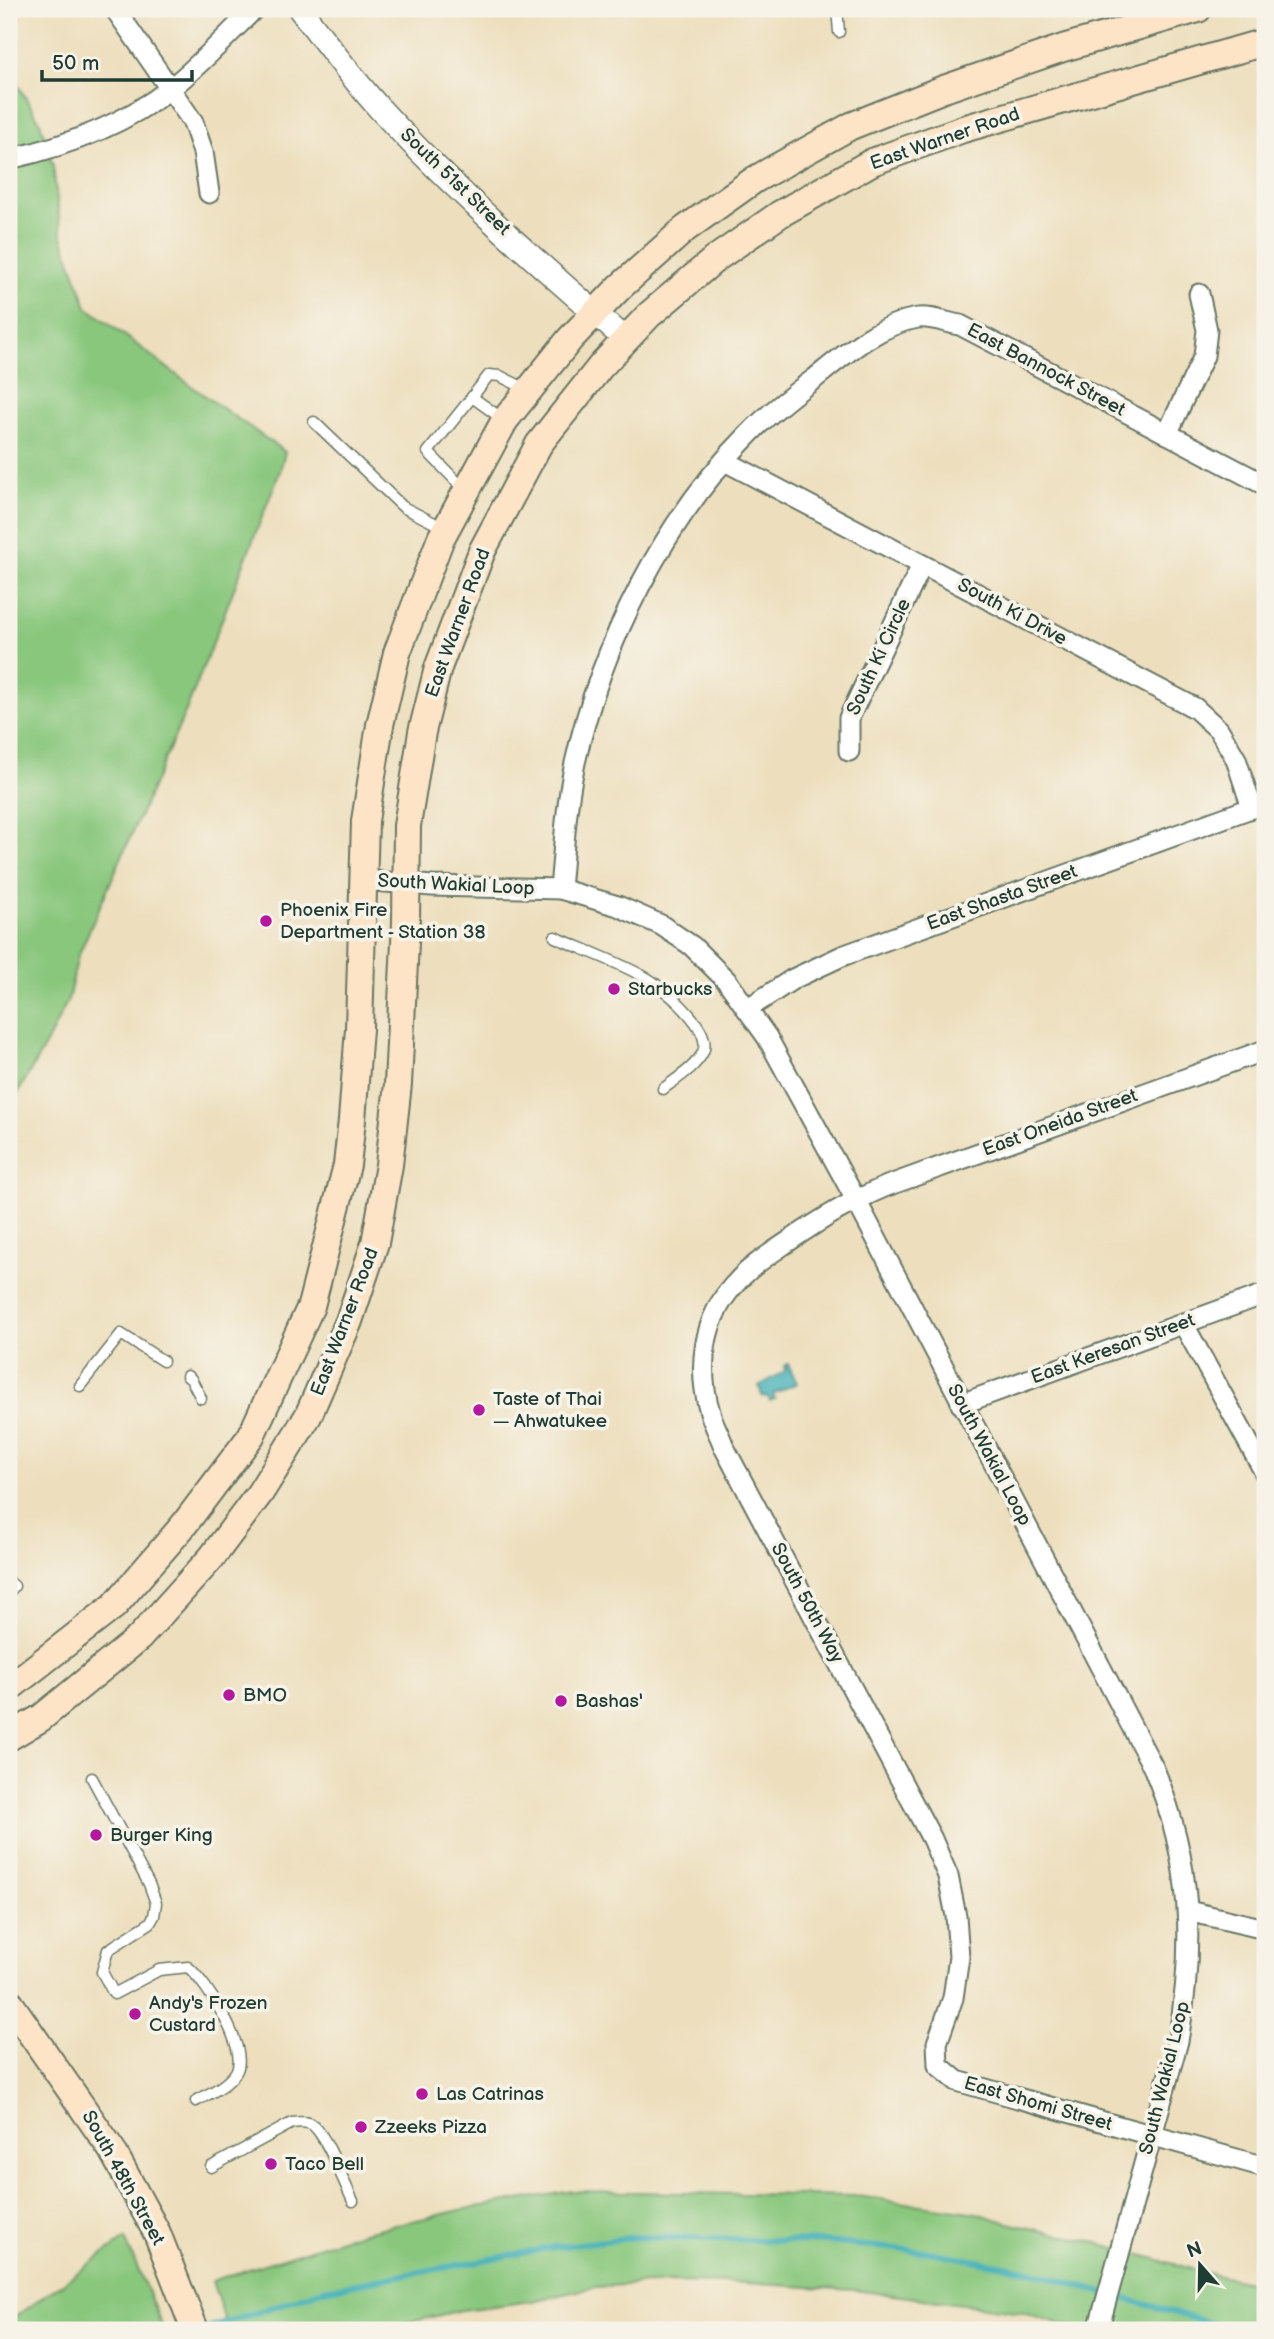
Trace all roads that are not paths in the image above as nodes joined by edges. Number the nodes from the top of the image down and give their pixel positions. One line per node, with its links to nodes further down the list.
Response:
1 (115, 9): 8 (street)
2 (254, 9): 8 (street)
3 (300, 9): 14 (street, South 51st Street)
4 (836, 9): 6 (lane)
5 (1198, 9): 9 (main road, East Warner Road)
6 (839, 32)
7 (1265, 42): 10 (main road, East Warner Road)
8 (171, 88): 11 (street); 12 (street)
9 (894, 109): 10 (main road); 14 (main road, East Warner Road)
10 (912, 148): 15 (main road, East Warner Road)
11 (9, 159)
12 (209, 193)
13 (1199, 294): 20 (street)
14 (595, 313): 15 (street, South 51st Street); 16 (main road, East Warner Road)
15 (625, 339): 29 (main road, East Warner Road)
16 (529, 390): 17 (lane); 18 (main road, East Warner Road)
17 (472, 397): 18 (lane); 23 (lane)
18 (505, 420): 23 (main road, East Warner Road)
19 (314, 422): 24 (lane)
20 (1167, 434): 21 (street, East Bannock Street); 22 (street, East Bannock Street)
21 (724, 461): 25 (street, South Ki Drive); 30 (street, East Bannock Street)
22 (1265, 485)
23 (466, 491): 24 (main road, East Warner Road)
24 (446, 529): 28 (main road, East Warner Road)
25 (922, 565): 26 (street, South Ki Circle); 27 (street, South Ki Drive)
26 (849, 751)
27 (1259, 805): 32 (street, East Shasta Street)
28 (363, 880): 29 (street, South Wakial Loop); 35 (main road, East Warner Road)
29 (405, 884): 30 (street, South Wakial Loop); 36 (main road, East Warner Road)
30 (560, 889): 32 (street, South Wakial Loop)
31 (555, 937): 34 (lane)
32 (747, 1009): 37 (street, South Wakial Loop)
33 (1265, 1050): 37 (street, East Oneida Street)
34 (663, 1089)
35 (352, 1120): 36 (main road); 48 (main road, East Warner Road)
36 (394, 1121): 49 (main road, East Warner Road)
37 (856, 1200): 44 (street, South Wakial Loop); 54 (street, South 50th Way)
38 (1265, 1294): 39 (street, East Keresan Street)
39 (1184, 1323): 44 (street, East Keresan Street); 45 (street)
40 (163, 1361): 42 (lane)
41 (187, 1376): 43 (lane)
42 (80, 1385)
43 (201, 1398)
44 (961, 1404): 51 (street, South Wakial Loop)
45 (1265, 1472)
46 (9, 1582): 47 (lane)
47 (9, 1592)
48 (9, 1688)
49 (9, 1737)
50 (92, 1778): 55 (lane)
51 (1188, 1912): 52 (street); 56 (street, South Wakial Loop)
52 (1265, 1929)
53 (9, 2002): 60 (main road, South 48th Street)
54 (938, 2064): 56 (street, East Shomi Street)
55 (197, 2101)
56 (1152, 2137): 58 (street, East Shomi Street); 61 (street, South Wakial Loop)
57 (211, 2166): 59 (lane)
58 (1265, 2167)
59 (353, 2202)
60 (195, 2330)
61 (1098, 2330)

